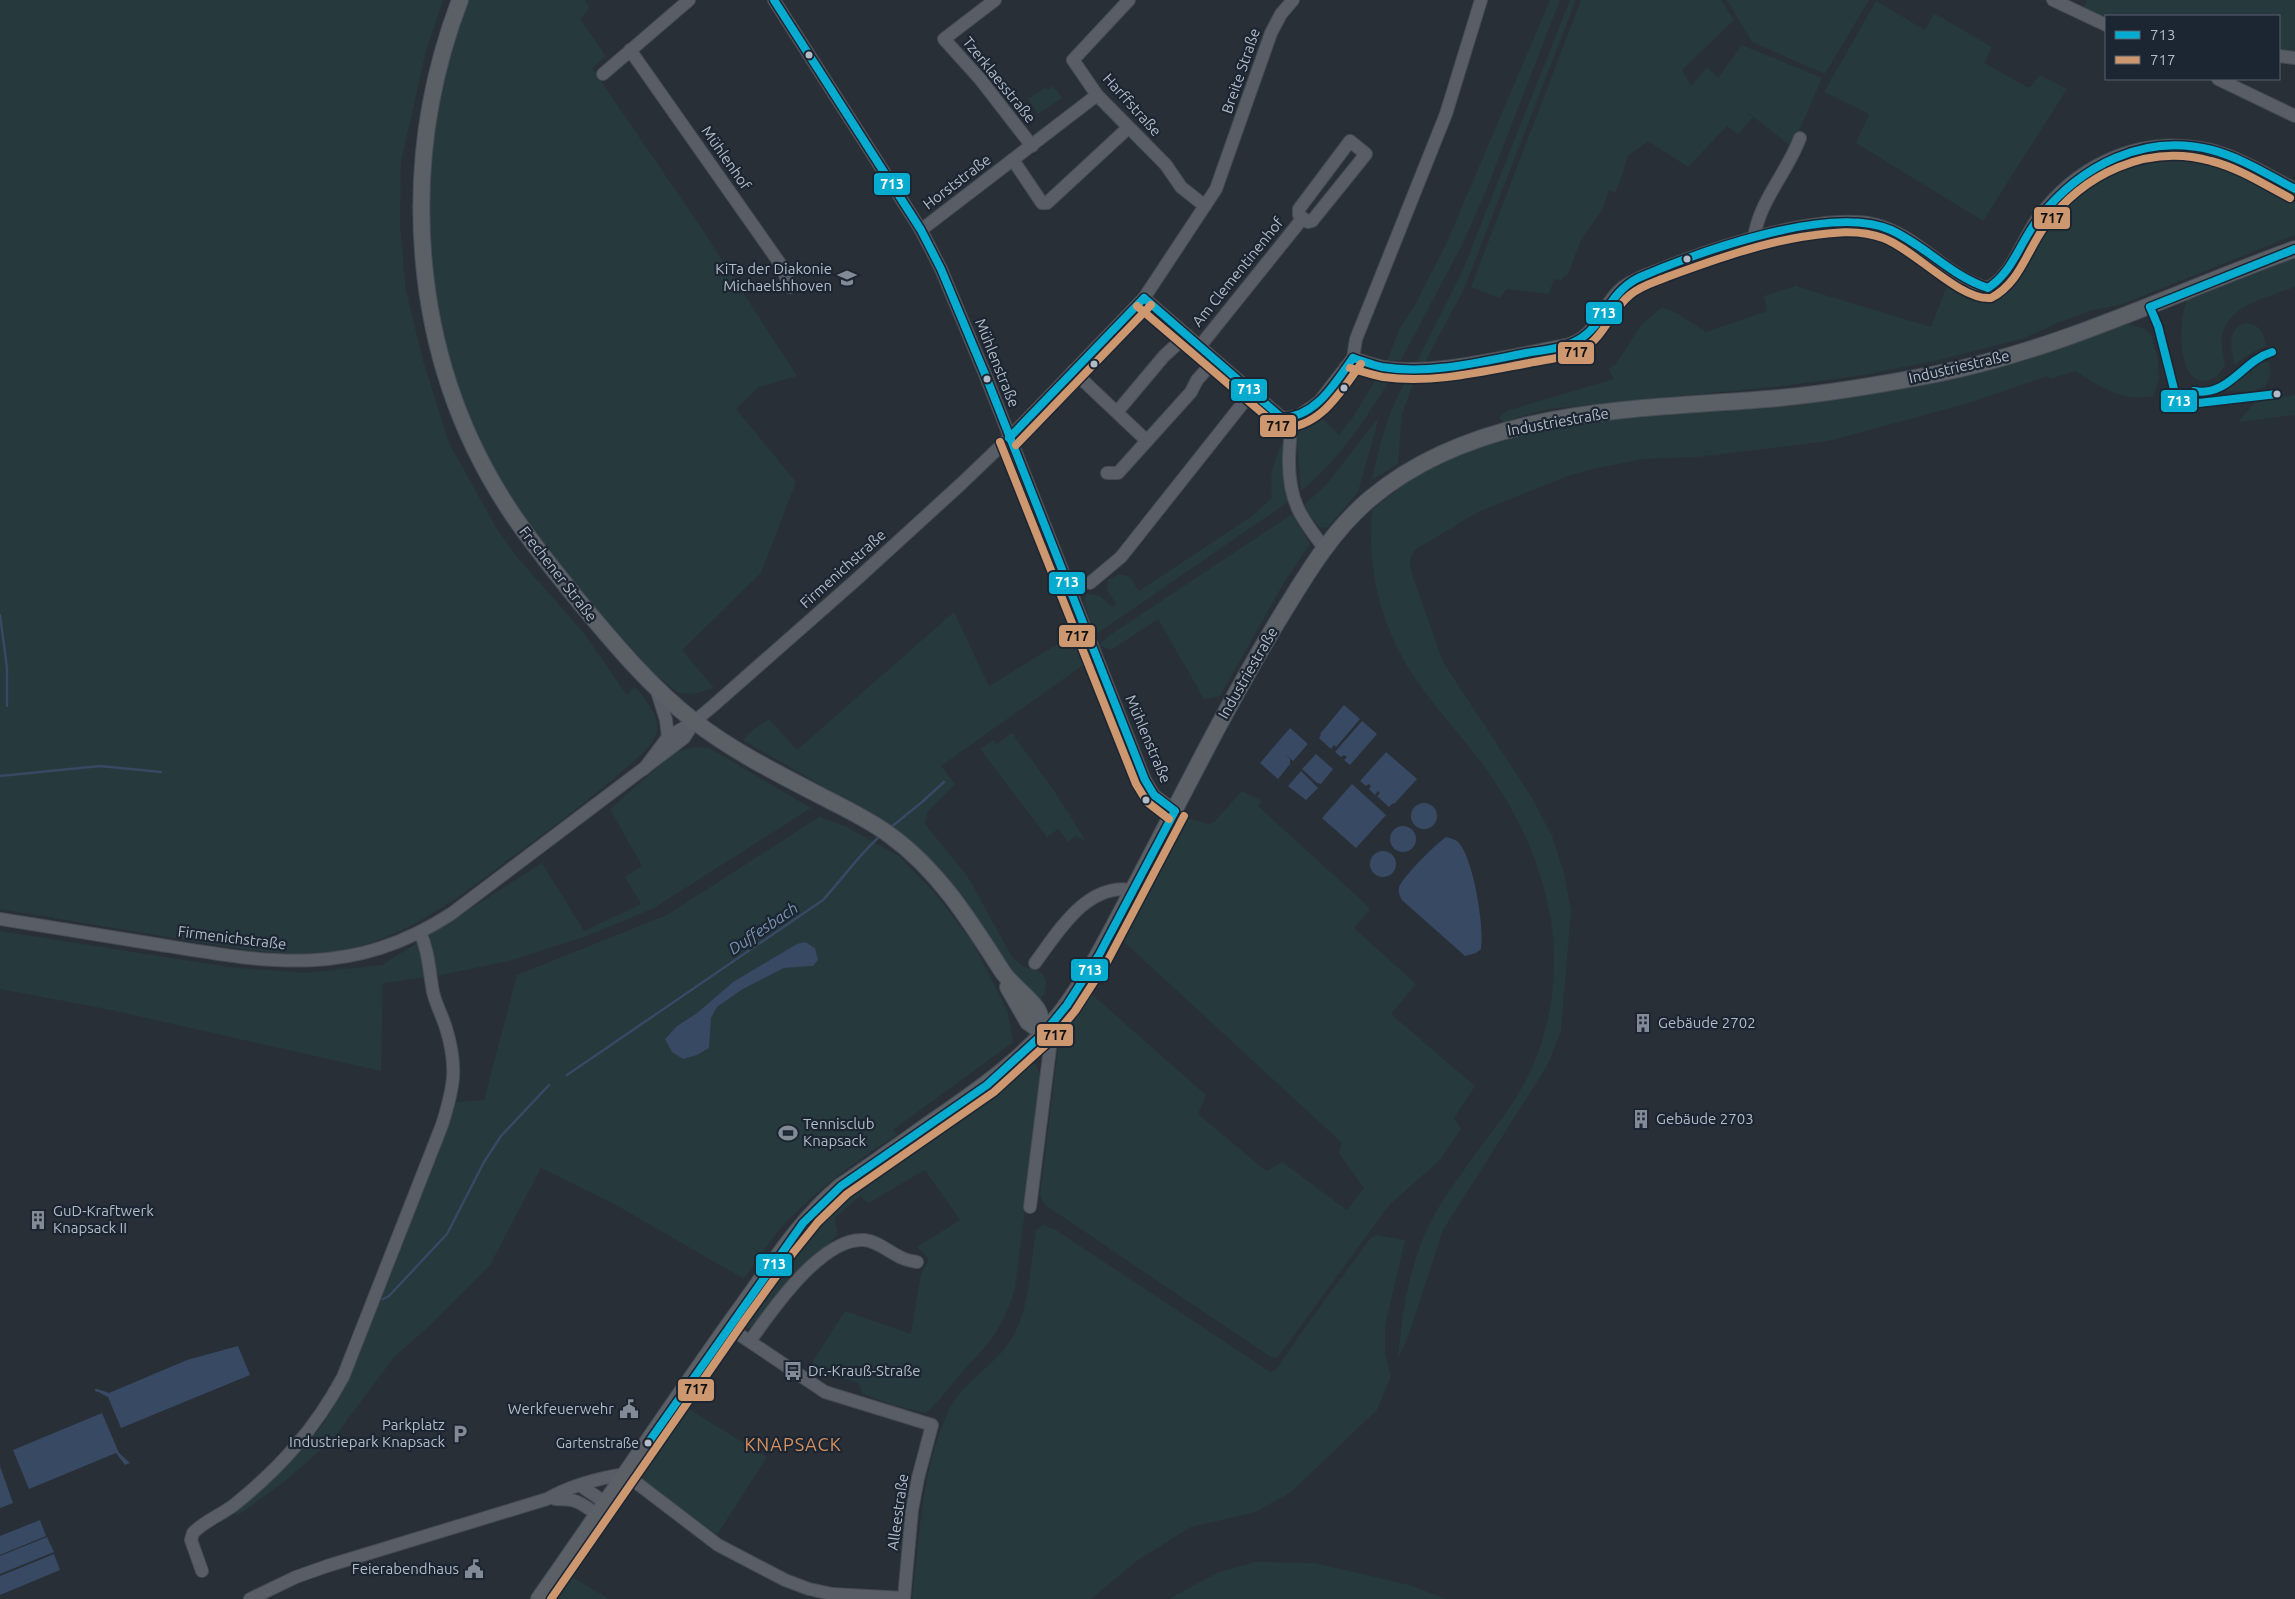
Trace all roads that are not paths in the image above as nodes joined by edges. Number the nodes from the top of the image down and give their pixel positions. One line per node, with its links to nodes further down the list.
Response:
1 (460, 0): 42 (main road, Frechener Straße)
2 (689, 0): 10 (street)
3 (774, 0): 24 (street, Mühlenstraße)
4 (995, 0): 19 (street, Tzerklaesstraße)
5 (1129, 0): 15 (street, Harffstraße)
6 (1293, 0): 22 (street, Breite Straße)
7 (1481, 0): 31 (street)
8 (2053, 0): 9 (street)
9 (2105, 25)
10 (630, 50): 13 (street); 27 (street, Mühlenhof)
11 (2280, 56): 12 (street)
12 (2295, 58)
13 (604, 74)
14 (2220, 80): 16 (street)
15 (1097, 95): 17 (street, Harffstraße); 19 (street, Horststraße)
16 (2295, 116)
17 (1128, 128): 20 (street); 22 (street, Harffstraße)
18 (1800, 138): 25 (street)
19 (1032, 146): 20 (street, Horststraße)
20 (1013, 160): 24 (street, Horststraße)
21 (2295, 189): 25 (street)
22 (1205, 206): 28 (street, Breite Straße)
23 (1302, 219): 23 (street, Am Clementinenhof); 30 (street, Am Clementinenhof)
24 (921, 230): 37 (street, Mühlenstraße)
25 (1754, 238): 31 (street)
26 (2295, 249): 40 (main road, Industriestraße)
27 (790, 288)
28 (1144, 298): 29 (street); 33 (street, Breite Straße)
29 (1187, 335): 30 (street); 35 (street)
30 (1200, 346): 32 (street)
31 (1354, 358): 36 (street)
32 (1215, 360): 34 (street); 38 (street)
33 (1073, 371): 35 (street); 37 (street, Breite Straße)
34 (1251, 393): 36 (street); 41 (street)
35 (1117, 412): 38 (street)
36 (1289, 418): 40 (street)
37 (1009, 438): 43 (street, Firmenichstraße); 46 (street, Mühlenstraße)
38 (1147, 440): 39 (street)
39 (1107, 473)
40 (1325, 549): 46 (main road, Industriestraße)
41 (1090, 584)
42 (656, 688): 43 (main road, Frechener Straße); 44 (street)
43 (694, 722): 44 (street, Firmenichstraße); 45 (street, Firmenichstraße); 51 (main road, Frechener Straße)
44 (668, 737): 45 (street, Firmenichstraße)
45 (644, 768): 49 (street, Firmenichstraße)
46 (1174, 811): 47 (main road, Industriestraße)
47 (1132, 890): 50 (street); 51 (main road, Industriestraße)
48 (0, 919): 49 (street, Firmenichstraße)
49 (420, 932): 60 (street)
50 (1035, 963)
51 (1044, 1034): 52 (street); 54 (main road, Industriestraße)
52 (1030, 1207)
53 (917, 1262): 55 (street)
54 (728, 1327): 55 (street); 56 (main road, Industriestraße)
55 (750, 1341): 63 (street, Alleestraße)
56 (625, 1474): 57 (street); 59 (main road, Industriestraße); 63 (street)
57 (581, 1486): 58 (street); 59 (street)
58 (547, 1499): 59 (street); 61 (street)
59 (602, 1509): 62 (main road, Industriestraße)
60 (202, 1571)
61 (250, 1599)
62 (538, 1599)
63 (899, 1599)

